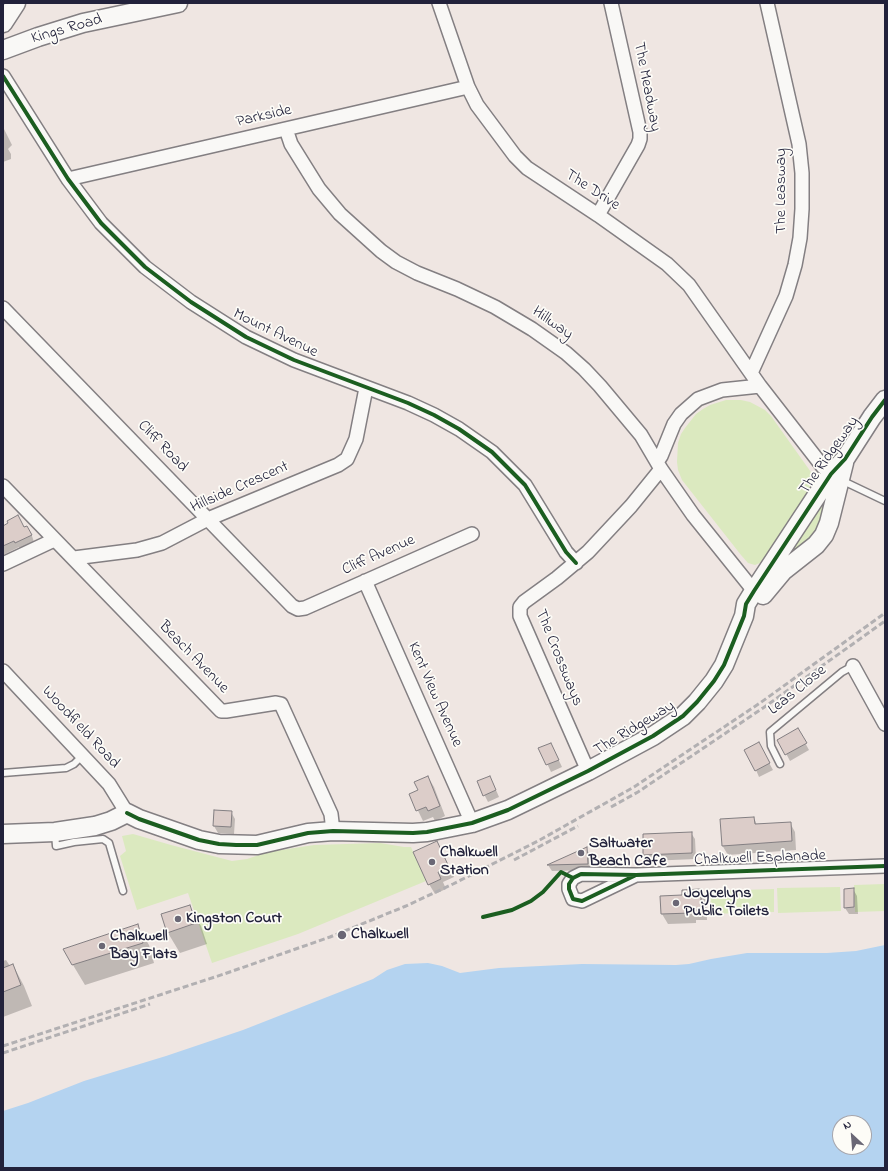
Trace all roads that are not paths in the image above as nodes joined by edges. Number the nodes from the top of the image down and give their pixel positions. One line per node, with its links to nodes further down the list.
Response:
1 (16, 3): 6 (street)
2 (178, 3): 7 (street, Kings Road)
3 (439, 3): 9 (street, The Drive)
4 (611, 3): 12 (street, The Meadway)
5 (767, 3): 14 (street, The Leasway)
6 (3, 23)
7 (3, 50)
8 (3, 76): 11 (street, Mount Avenue)
9 (468, 87): 10 (street, Parkside); 12 (street, The Drive)
10 (286, 129): 11 (street, Parkside); 18 (street, Hillway)
11 (68, 179): 16 (street, Mount Avenue)
12 (598, 214): 14 (street, The Drive)
13 (3, 308): 22 (street, Cliff Road)
14 (752, 373): 15 (street, The Drive)
15 (760, 386): 18 (street, The Crossways); 19 (street, The Drive)
16 (366, 388): 22 (street, Hillside Crescent); 26 (street, Mount Avenue)
17 (885, 400): 19 (street, The Ridgeway)
18 (659, 466): 26 (street, The Crossways); 29 (street, Hillway)
19 (835, 477): 21 (lane); 29 (street, The Ridgeway); 29 (street, The Ridgeway)
20 (3, 486): 24 (street, Beach Avenue)
21 (885, 500)
22 (208, 519): 25 (street, Hillside Crescent); 30 (street, Cliff Road)
23 (472, 534): 28 (street, Cliff Avenue)
24 (54, 540): 25 (street, Beach Avenue); 27 (street)
25 (74, 558): 40 (street, Beach Avenue)
26 (576, 563): 36 (street, The Crossways)
27 (3, 564)
28 (365, 581): 30 (street, Cliff Avenue); 39 (street, Kent View Avenue)
29 (758, 594): 36 (street, The Ridgeway)
30 (298, 609)
31 (853, 666): 33 (street); 35 (lane, Leas Close)
32 (3, 671): 34 (street, Woodfield Road)
33 (885, 724)
34 (82, 756): 37 (lane); 38 (street, Woodfield Road)
35 (780, 764)
36 (588, 771): 39 (street, The Ridgeway)
37 (3, 773)
38 (127, 813): 40 (street, The Ridgeway); 41 (street)
39 (472, 823): 40 (street, The Ridgeway)
40 (333, 831)
41 (55, 832): 42 (street); 45 (lane)
42 (3, 834)
43 (885, 866): 44 (street, Chalkwell Esplanade)
44 (636, 875)
45 (123, 891)

